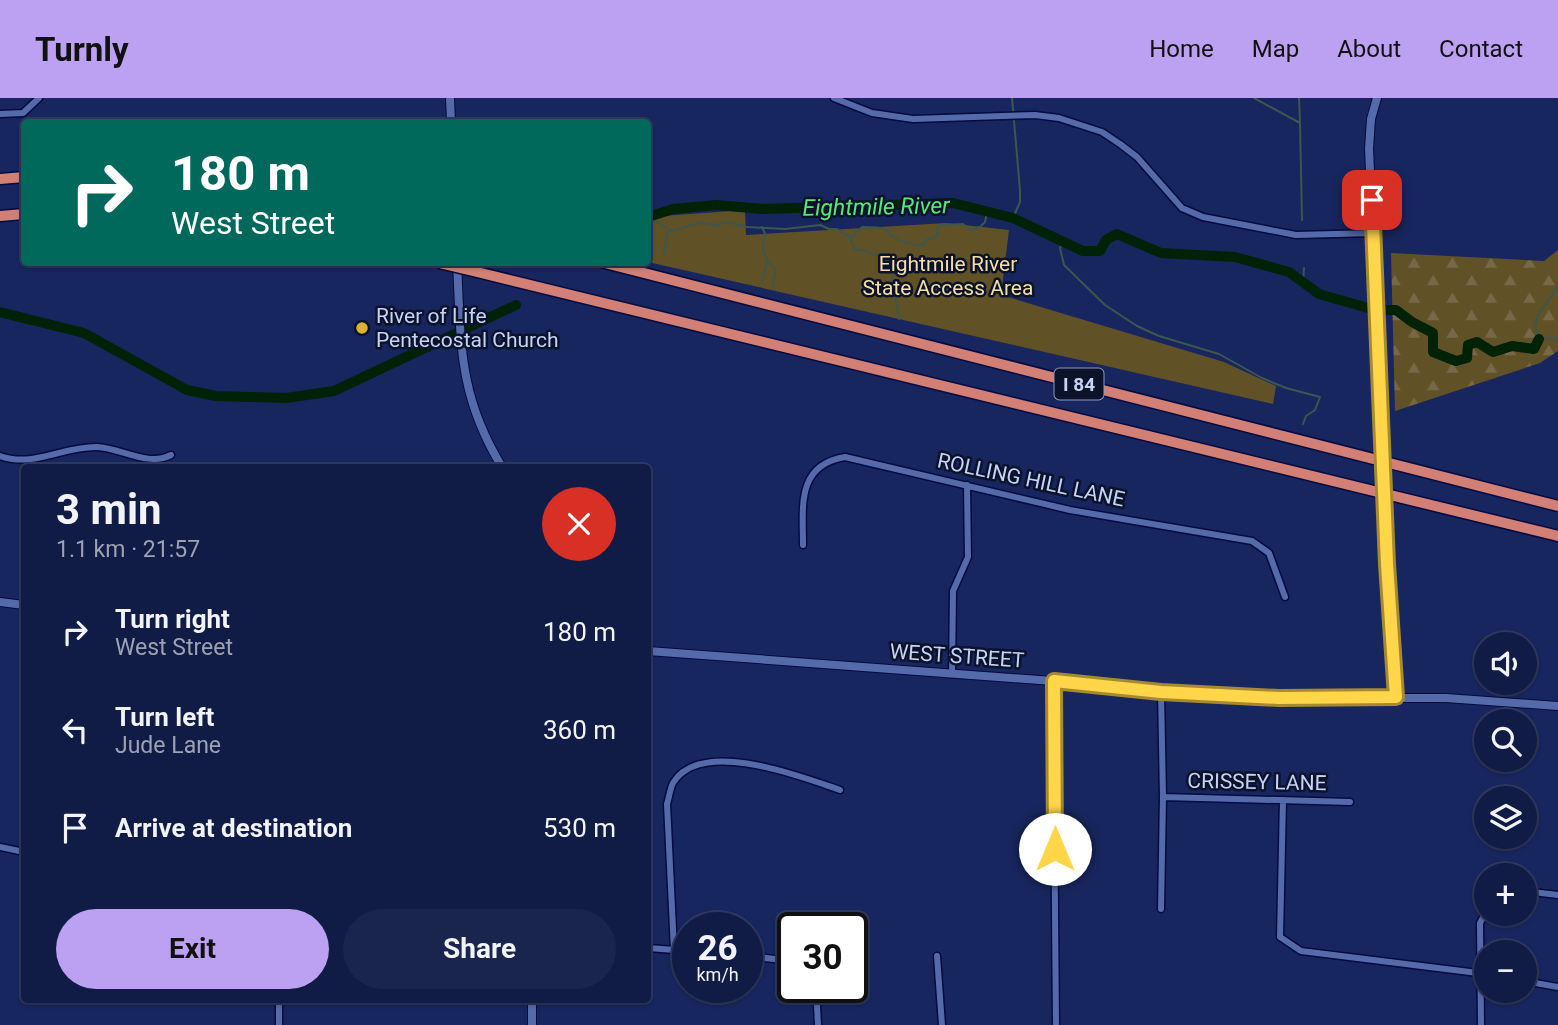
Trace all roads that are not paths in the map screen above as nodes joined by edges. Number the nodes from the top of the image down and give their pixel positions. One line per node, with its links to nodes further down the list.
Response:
1 (39, 98): 5 (street)
2 (450, 98): 6 (main road)
3 (834, 98): 11 (street)
4 (1377, 98): 11 (main road)
5 (0, 114)
6 (451, 119)
7 (21, 177): 8 (highway)
8 (0, 179)
9 (21, 214): 10 (highway)
10 (0, 216)
11 (1374, 233): 31 (main road, bridge)
12 (451, 266): 20 (highway, I 84, bridge)
13 (457, 266): 17 (main road)
14 (617, 266): 19 (highway, I 84)
15 (171, 455): 16 (street)
16 (0, 456)
17 (500, 464)
18 (967, 485): 23 (street, ROLLING HILL LANE); 24 (street, ROLLING HILL LANE); 28 (street)
19 (1558, 506)
20 (1469, 513): 21 (highway, I 84); 22 (highway)
21 (1558, 536)
22 (1558, 542)
23 (803, 545)
24 (1285, 597)
25 (0, 602): 26 (main road)
26 (21, 605)
27 (651, 652): 28 (main road, WEST STREET)
28 (952, 674): 29 (main road, WEST STREET)
29 (1054, 681): 30 (main road, WEST STREET); 57 (street)
30 (1161, 692): 31 (main road, WEST STREET); 34 (street)
31 (1396, 697): 32 (main road, WEST STREET)
32 (1558, 706)
33 (840, 790): 42 (street)
34 (1163, 797): 35 (street, CRISSEY LANE); 41 (street)
35 (1283, 800): 36 (street, CRISSEY LANE); 46 (street)
36 (1350, 802)
37 (0, 847): 38 (street)
38 (21, 851)
39 (1537, 893): 40 (street)
40 (1558, 895)
41 (1161, 909)
42 (672, 912)
43 (651, 948): 44 (street)
44 (672, 950)
45 (937, 956): 56 (street)
46 (1474, 973)
47 (1537, 983): 48 (street)
48 (1558, 987)
49 (279, 1003): 53 (street)
50 (532, 1003): 54 (main road)
51 (817, 1003): 55 (street)
52 (1482, 1003): 58 (street)
53 (279, 1025)
54 (532, 1025)
55 (818, 1025)
56 (942, 1025)
57 (1056, 1025)
58 (1481, 1025)

